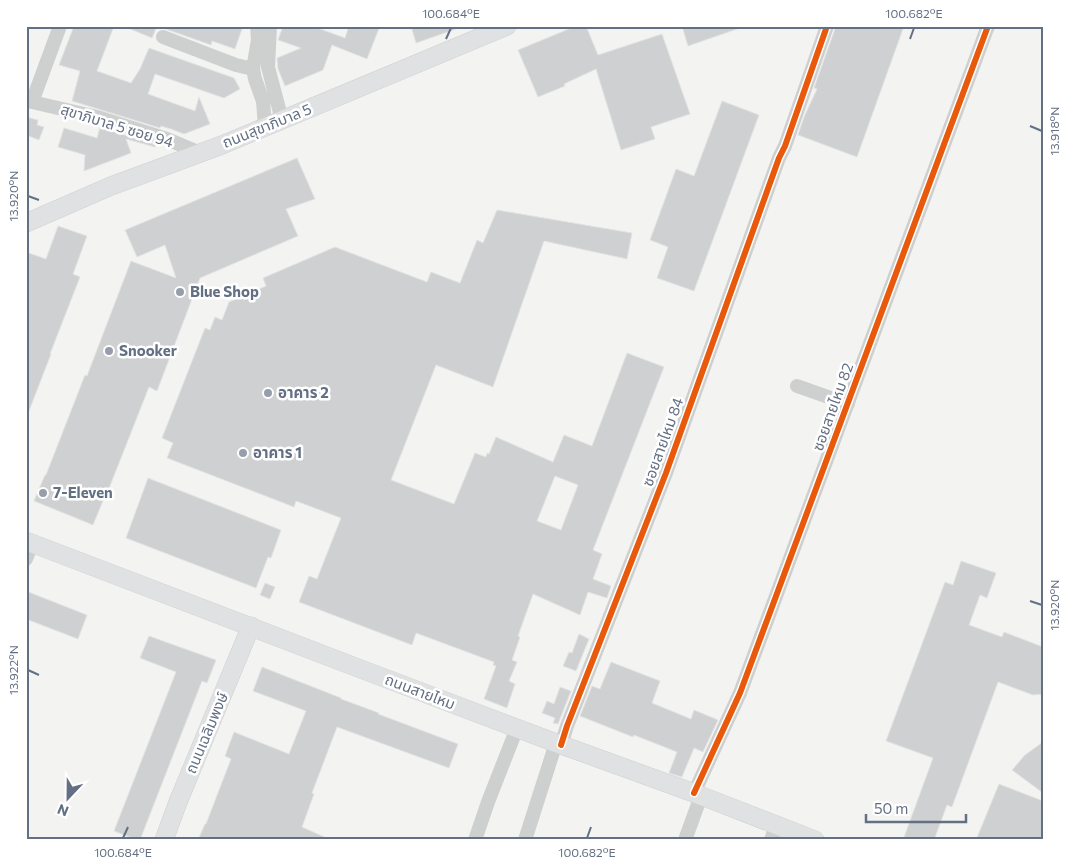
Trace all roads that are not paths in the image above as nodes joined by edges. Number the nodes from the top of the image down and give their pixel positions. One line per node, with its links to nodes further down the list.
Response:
1 (60, 26): 11 (street, สุขาภิบาล 5 ซอย 94)
2 (258, 26): 8 (street)
3 (270, 26): 9 (street)
4 (507, 26): 9 (main road, ถนนสุขาภิบาล 5)
5 (827, 26): 18 (street, ซอยสายไหม 84)
6 (988, 26): 14 (street, ซอยสายไหม 82)
7 (163, 37): 8 (street)
8 (253, 70): 10 (street)
9 (282, 120): 10 (main road, ถนนสุขาภิบาล 5)
10 (265, 127): 11 (main road, ถนนสุขาภิบาล 5)
11 (200, 153): 12 (main road, ถนนสุขาภิบาล 5)
12 (26, 223)
13 (798, 386): 14 (street)
14 (848, 404): 19 (street, ซอยสายไหม 82)
15 (28, 548): 16 (main road, ถนนสายไหม)
16 (251, 626): 17 (main road, ถนนสายไหม); 21 (main road, ถนนเฉลิมพงษ์)
17 (517, 728): 18 (main road, ถนนสายไหม); 22 (street)
18 (558, 744): 19 (main road, ถนนสายไหม); 23 (street, ซอยสายไหม 84)
19 (697, 794): 20 (main road, ถนนสายไหม); 24 (street, ซอยสายไหม 82)
20 (774, 832): 25 (main road, ถนนสายไหม)
21 (164, 840)
22 (475, 840)
23 (525, 840)
24 (685, 840)
25 (815, 840)

